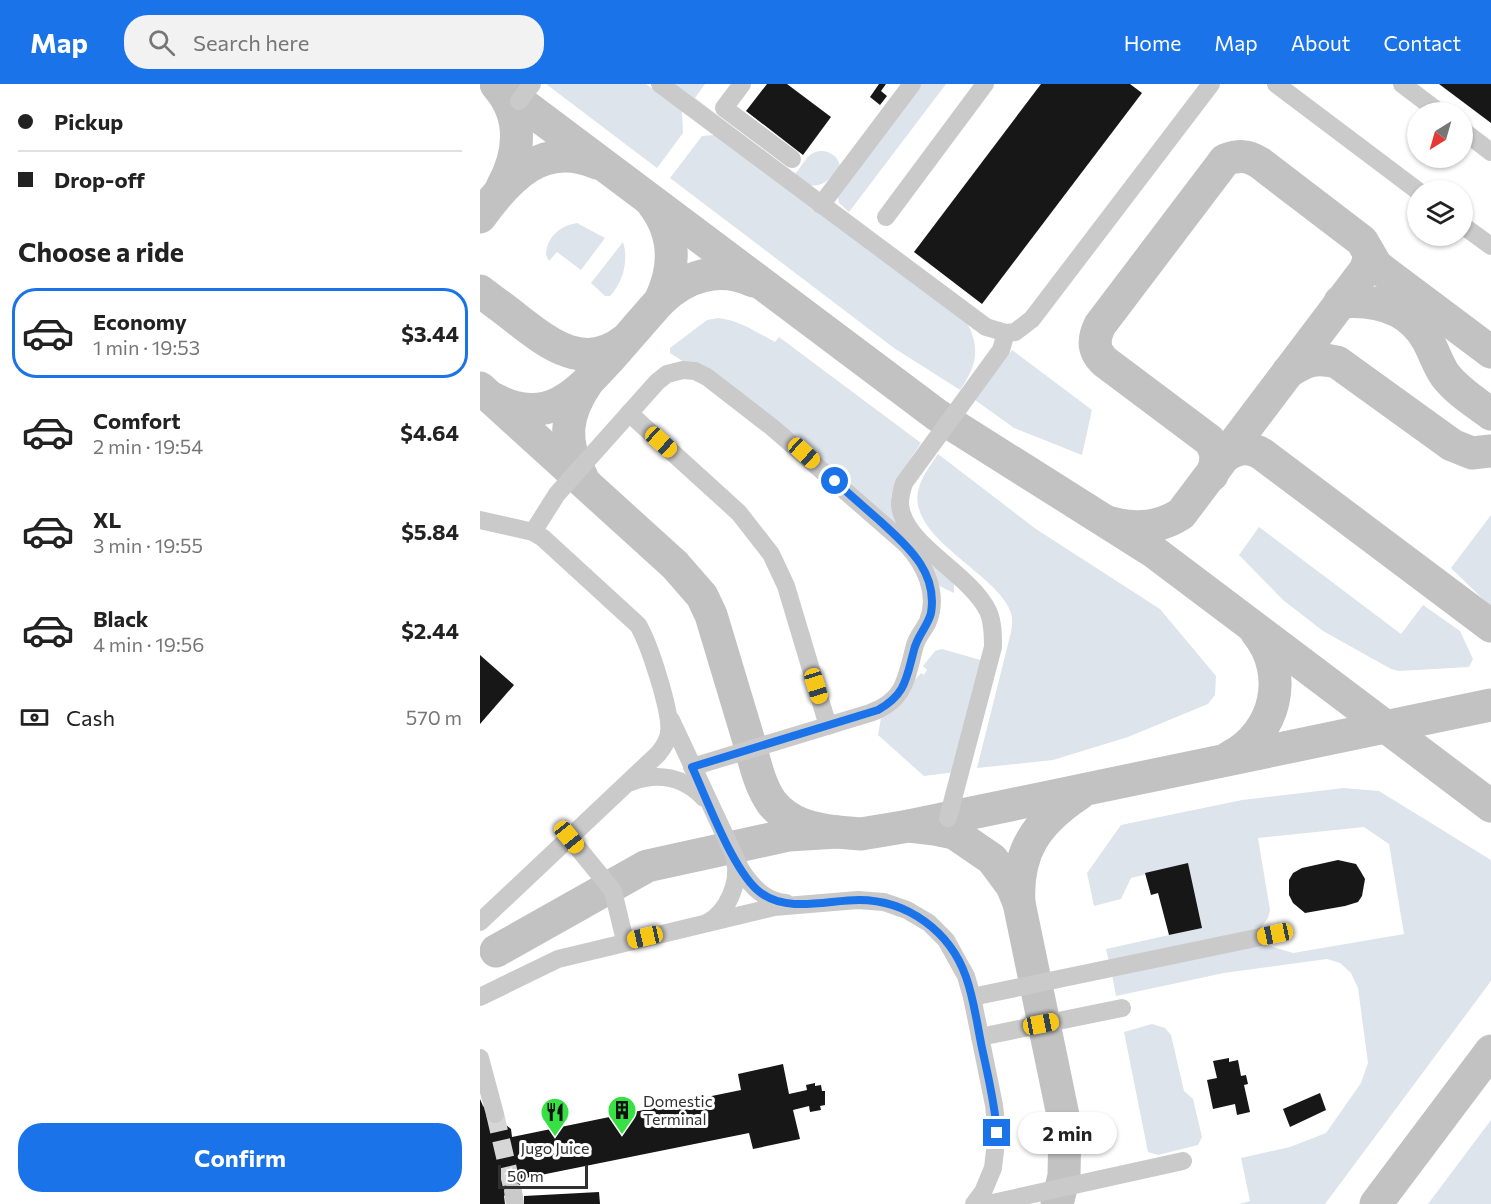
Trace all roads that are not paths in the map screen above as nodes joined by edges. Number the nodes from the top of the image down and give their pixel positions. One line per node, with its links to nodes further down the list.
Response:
1 (532, 84): 9 (lane)
2 (660, 84): 15 (lane)
3 (742, 84): 13 (lane)
4 (912, 84): 15 (lane)
5 (985, 84): 16 (lane)
6 (1211, 84): 19 (lane)
7 (1276, 84): 14 (lane)
8 (1401, 84): 10 (lane)
9 (519, 101)
10 (1425, 102)
11 (1473, 138): 12 (lane)
12 (1491, 152)
13 (792, 159)
14 (1407, 183)
15 (821, 205): 19 (lane)
16 (886, 217)
17 (1473, 233): 18 (lane)
18 (1491, 246)
19 (1006, 333): 28 (lane)
20 (629, 413): 22 (lane); 24 (lane); 24 (lane)
21 (480, 520): 22 (lane)
22 (533, 532): 23 (lane)
23 (667, 710): 25 (lane); 26 (lane)
24 (828, 726): 25 (lane)
25 (692, 767): 27 (lane)
26 (624, 786): 27 (lane); 29 (lane)
27 (710, 805): 30 (lane)
28 (948, 818)
29 (569, 837): 32 (lane); 35 (lane)
30 (735, 860): 31 (lane); 33 (lane)
31 (797, 904): 33 (lane); 37 (lane)
32 (480, 922)
33 (703, 924): 35 (lane)
34 (1275, 934): 37 (lane)
35 (626, 942): 36 (lane)
36 (480, 997)
37 (972, 997): 39 (lane)
38 (1122, 1008): 39 (lane)
39 (980, 1037): 43 (lane)
40 (480, 1058): 41 (lane)
41 (495, 1114)
42 (1183, 1161): 44 (lane)
43 (993, 1168): 44 (lane); 45 (lane)
44 (1020, 1197): 46 (lane)
45 (974, 1204)
46 (988, 1204)

